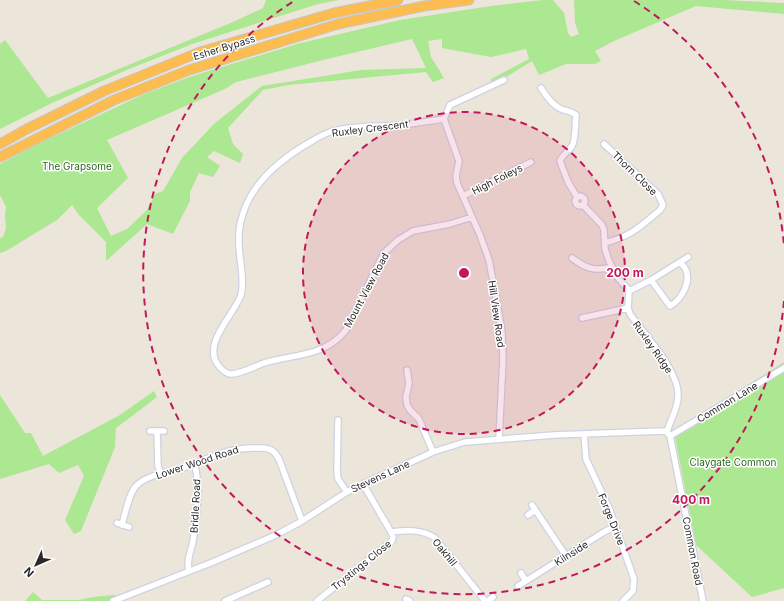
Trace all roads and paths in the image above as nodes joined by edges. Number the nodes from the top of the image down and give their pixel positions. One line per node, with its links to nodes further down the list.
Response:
1 (398, 0): 6 (highway, Esher Bypass)
2 (469, 0): 8 (highway, Esher Bypass)
3 (504, 80): 5 (street)
4 (541, 88): 12 (street)
5 (444, 119): 10 (street); 21 (street, Ruxley Crescent)
6 (0, 144)
7 (604, 144): 12 (street, Thorn Close)
8 (0, 157)
9 (531, 162): 10 (street, High Foleys)
10 (463, 196): 11 (street)
11 (472, 217): 21 (street, Mount View Road); 30 (street, Hill View Road)
12 (605, 243): 16 (street)
13 (688, 256): 15 (street)
14 (572, 258): 16 (street)
15 (680, 262): 17 (street); 17 (street)
16 (611, 267): 18 (street)
17 (651, 280): 18 (street)
18 (629, 292): 19 (street)
19 (628, 308): 20 (street); 29 (street, Ruxley Ridge)
20 (582, 318)
21 (226, 321)
22 (784, 368): 29 (street, Common Lane)
23 (407, 370): 31 (street)
24 (338, 420): 35 (street)
25 (164, 430): 27 (street)
26 (150, 431): 27 (street)
27 (157, 431): 33 (street)
28 (584, 434): 29 (street, Stevens Lane); 30 (street, Stevens Lane); 38 (street, Forge Drive)
29 (669, 434): 53 (street, Common Road)
30 (499, 438): 31 (street, Stevens Lane)
31 (433, 452): 34 (street, Stevens Lane)
32 (194, 464): 33 (street, Lower Wood Road); 37 (street, Lower Wood Road); 42 (street, Bridle Road)
33 (161, 474): 39 (street, Lower Wood Road)
34 (363, 484): 35 (street, Stevens Lane); 40 (street, Trystings Close)
35 (347, 492): 37 (street, Stevens Lane)
36 (528, 515): 41 (street)
37 (302, 521): 42 (street, Stevens Lane)
38 (616, 526): 41 (street, Kilnside); 52 (street, Forge Drive)
39 (128, 527)
40 (391, 532): 48 (street, Oakhill); 51 (street, Trystings Close)
41 (566, 556): 44 (street, Kilnside)
42 (189, 571): 47 (street, Stevens Lane)
43 (521, 573): 44 (street)
44 (526, 581): 46 (street, Kilnside)
45 (268, 582): 50 (street)
46 (518, 586)
47 (127, 598): 49 (street, Stevens Lane)
48 (488, 600)
49 (113, 601)
50 (225, 601)
51 (317, 601)
52 (623, 601)
53 (703, 601)

